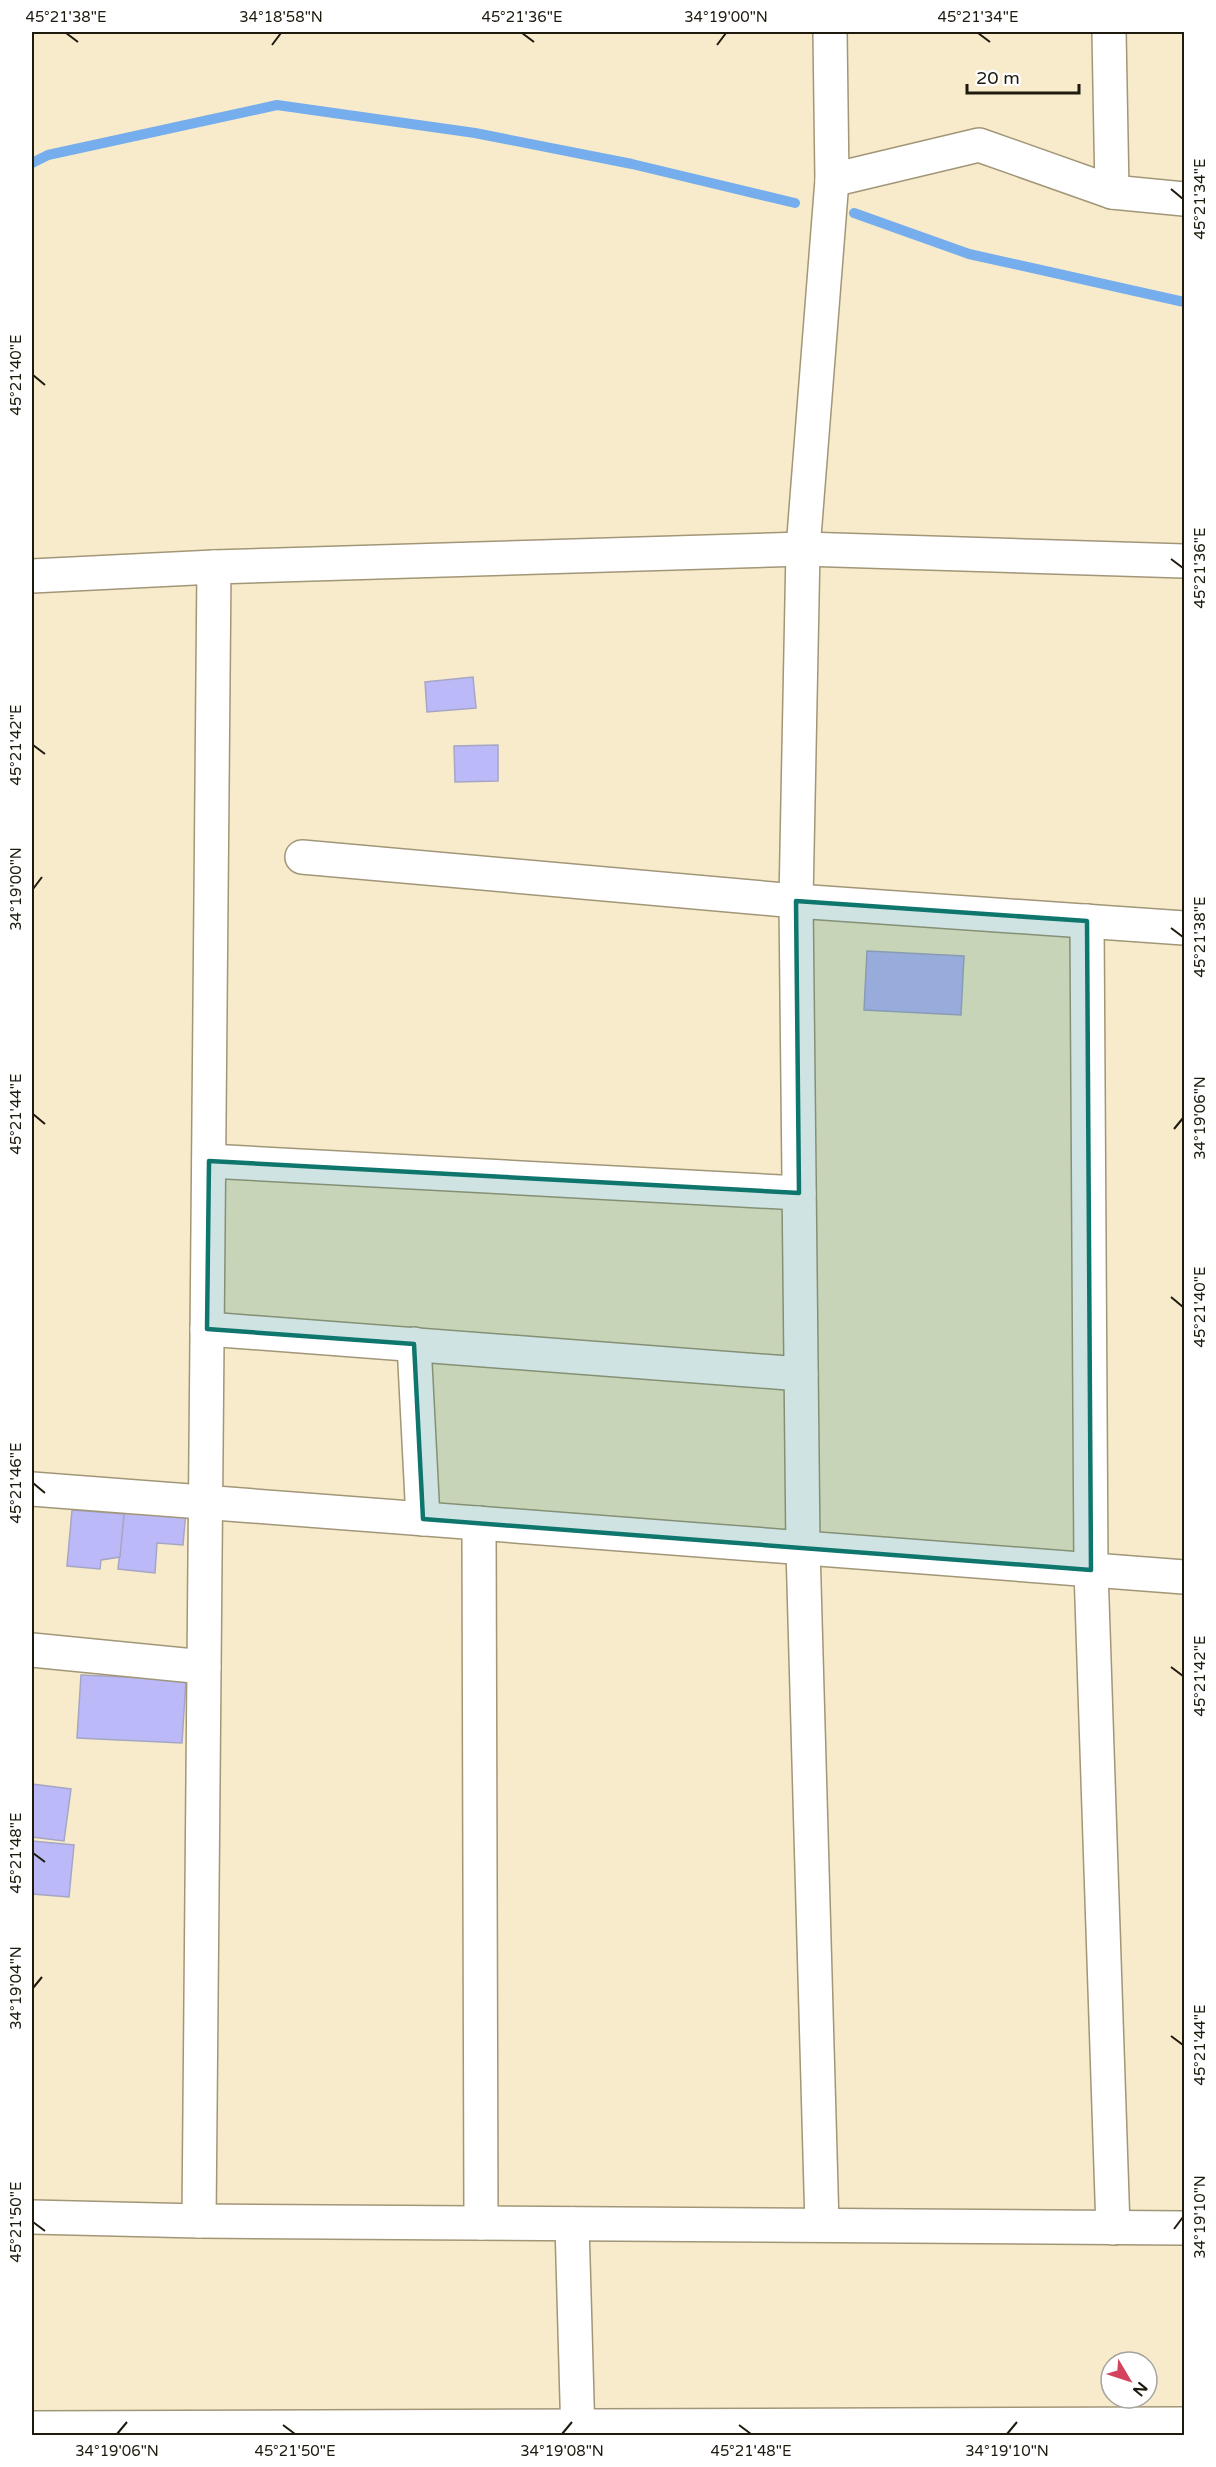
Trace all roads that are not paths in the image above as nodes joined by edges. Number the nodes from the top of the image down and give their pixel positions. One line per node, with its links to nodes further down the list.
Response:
1 (830, 32): 3 (street)
2 (1109, 32): 4 (street)
3 (832, 180): 4 (street); 6 (street)
4 (1112, 192): 5 (street)
5 (1185, 199)
6 (803, 549): 7 (street); 8 (street); 11 (street)
7 (1185, 561)
8 (214, 567): 9 (street); 14 (street)
9 (32, 576)
10 (302, 857): 11 (street)
11 (796, 901): 12 (street); 15 (street)
12 (1087, 921): 13 (street); 24 (street)
13 (1185, 928)
14 (209, 1161): 15 (street); 16 (street)
15 (799, 1193): 18 (street)
16 (207, 1329): 17 (street); 20 (street)
17 (414, 1344): 18 (street); 21 (street)
18 (801, 1374): 23 (street)
19 (32, 1489): 20 (street)
20 (206, 1502): 21 (street); 27 (street)
21 (423, 1519): 22 (street)
22 (479, 1523): 23 (street); 30 (street)
23 (803, 1548): 24 (street); 32 (street)
24 (1091, 1570): 25 (street); 33 (street)
25 (1185, 1577)
26 (32, 1650): 27 (street)
27 (204, 1667): 29 (street)
28 (32, 2217): 29 (street)
29 (199, 2221): 30 (street)
30 (481, 2223): 31 (street)
31 (572, 2224): 32 (street); 37 (street)
32 (822, 2225): 33 (street)
33 (1113, 2228): 34 (street)
34 (1185, 2228)
35 (1185, 2424): 37 (street)
36 (32, 2428): 37 (street)
37 (577, 2431)

